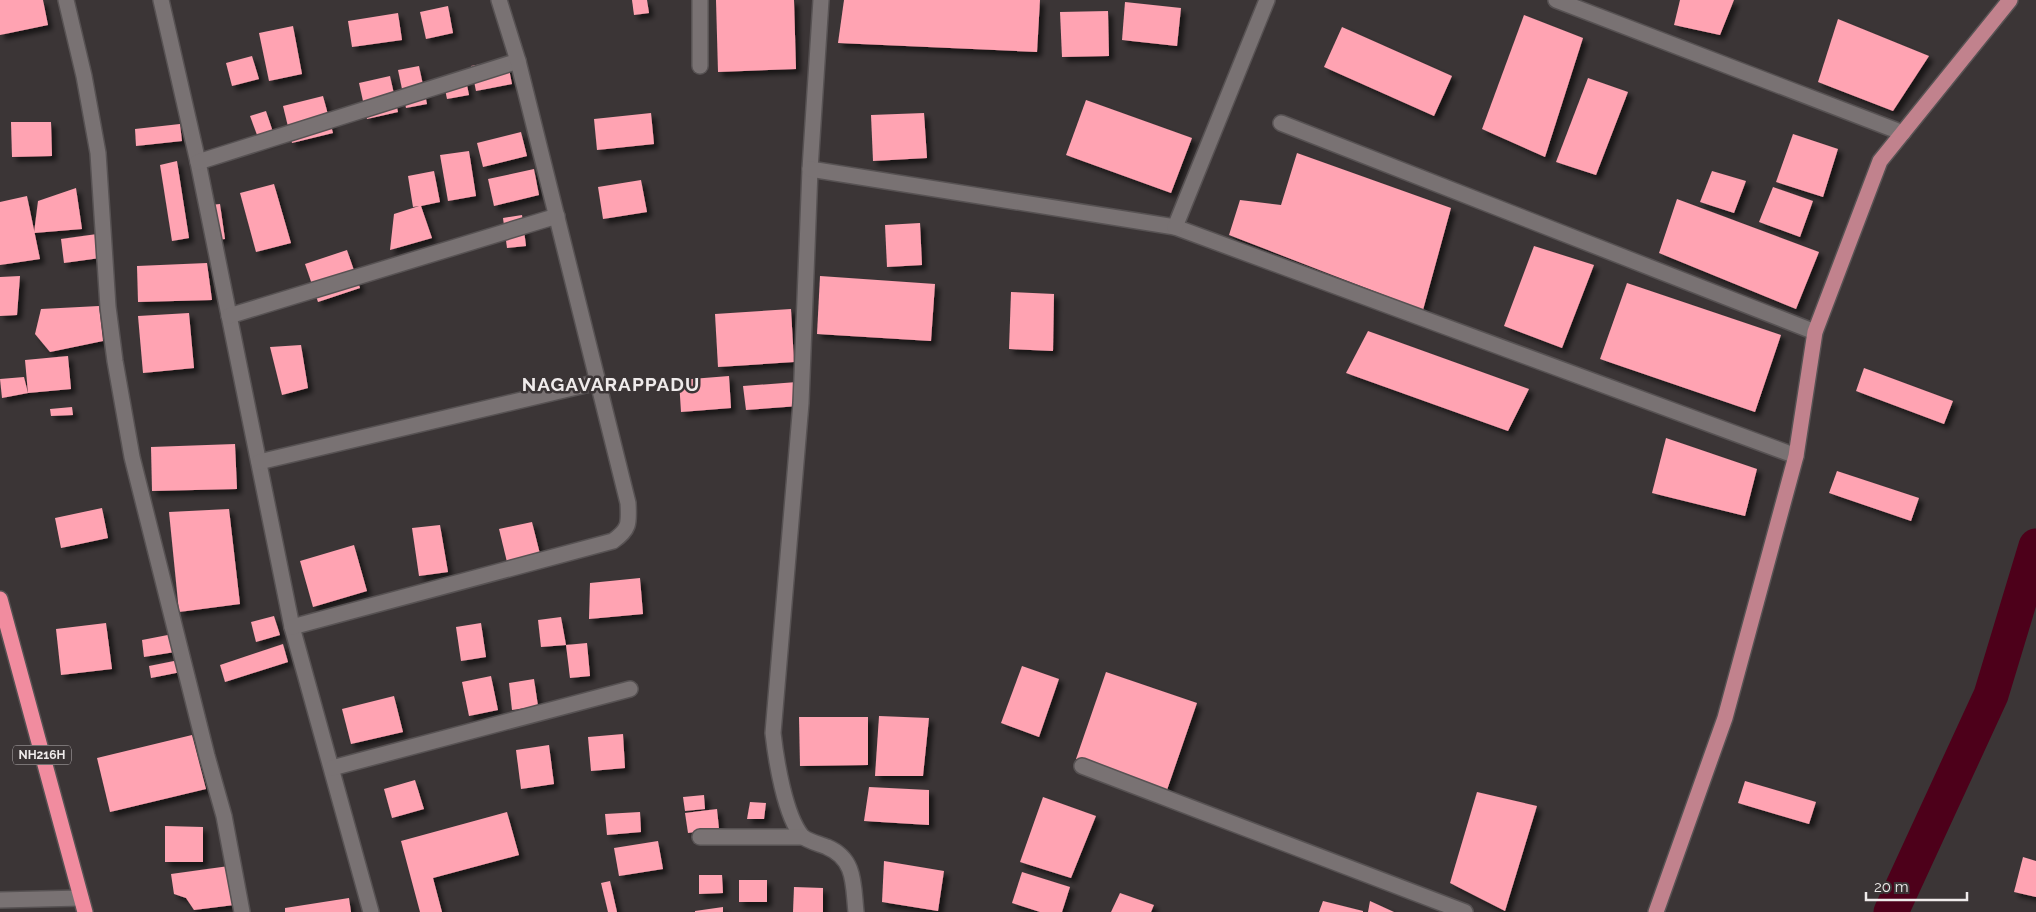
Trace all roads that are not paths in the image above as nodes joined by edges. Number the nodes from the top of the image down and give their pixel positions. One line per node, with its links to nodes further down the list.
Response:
1 (66, 0): 31 (street)
2 (499, 0): 9 (street)
3 (700, 0): 10 (street)
4 (821, 0): 14 (street)
5 (1267, 0): 16 (street)
6 (1556, 0): 12 (street)
7 (2010, 0): 12 (main road)
8 (164, 1): 13 (street)
9 (518, 61): 13 (street); 15 (street)
10 (700, 66)
11 (1281, 123): 18 (street)
12 (1903, 134): 18 (main road)
13 (198, 162): 17 (street)
14 (810, 169): 16 (street); 28 (street)
15 (557, 216): 17 (street); 19 (street)
16 (1175, 227): 20 (street)
17 (229, 316): 21 (street)
18 (1816, 332): 20 (main road)
19 (598, 382): 21 (street); 23 (street)
20 (1796, 456): 35 (main road)
21 (258, 462): 23 (street)
22 (0, 599): 30 (highway, NH216H)
23 (292, 627): 26 (street)
24 (630, 689): 26 (street)
25 (1082, 766): 34 (street)
26 (332, 768): 32 (street)
27 (700, 837): 28 (street)
28 (803, 837): 33 (street)
29 (0, 900): 30 (street)
30 (83, 905)
31 (242, 912)
32 (371, 912)
33 (856, 912)
34 (1465, 912)
35 (1656, 912)

